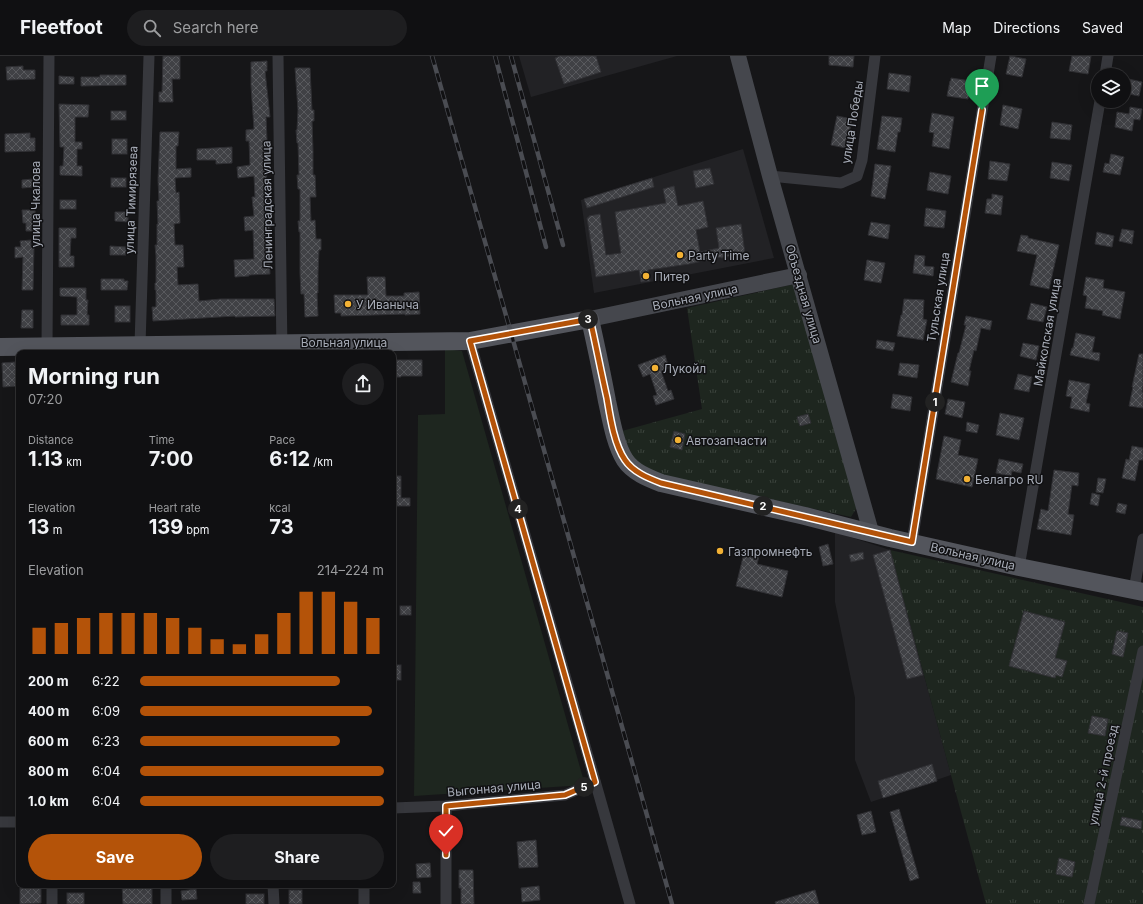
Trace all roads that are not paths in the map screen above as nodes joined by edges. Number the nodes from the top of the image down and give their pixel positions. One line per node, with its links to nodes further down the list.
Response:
1 (49, 56): 19 (street, улица Чкалова)
2 (149, 56): 14 (street, улица Тимирязева)
3 (278, 56): 16 (street, Ленинградская улица)
4 (738, 56): 10 (street, Объездная улица)
5 (875, 56): 10 (street, улица Победы)
6 (991, 56): 22 (street, Тульская улица)
7 (1108, 56): 8 (street)
8 (1106, 68)
9 (1099, 108): 23 (street, Майкопская улица)
10 (770, 176): 11 (street, Объездная улица)
11 (799, 275): 12 (street, Вольная улица); 20 (street, Объездная улица)
12 (590, 319): 13 (main road, Вольная улица); 20 (main road, Вольная улица)
13 (470, 341): 17 (main road, Вольная улица); 26 (street)
14 (140, 345): 18 (main road, Вольная улица); 19 (main road, Вольная улица)
15 (0, 347): 19 (main road, Вольная улица)
16 (282, 348): 17 (main road, Вольная улица); 18 (main road, Вольная улица)
17 (370, 348)
18 (168, 349)
19 (48, 350)
20 (870, 532): 22 (main road, Вольная улица)
21 (1143, 539): 24 (street)
22 (912, 542): 23 (main road, Вольная улица)
23 (1019, 567): 24 (main road, Вольная улица)
24 (1139, 591)
25 (1143, 651): 41 (street, улица 2-й проезд)
26 (595, 782): 27 (street, Выгонная улица); 40 (street)
27 (446, 806): 28 (street, Выгонная улица); 39 (street)
28 (396, 808)
29 (0, 822): 30 (street)
30 (16, 822)
31 (52, 888): 35 (street)
32 (166, 888): 36 (street)
33 (274, 888): 37 (street)
34 (364, 888): 38 (street)
35 (52, 904)
36 (166, 904)
37 (274, 904)
38 (364, 904)
39 (446, 904)
40 (630, 904)
41 (1089, 904)

